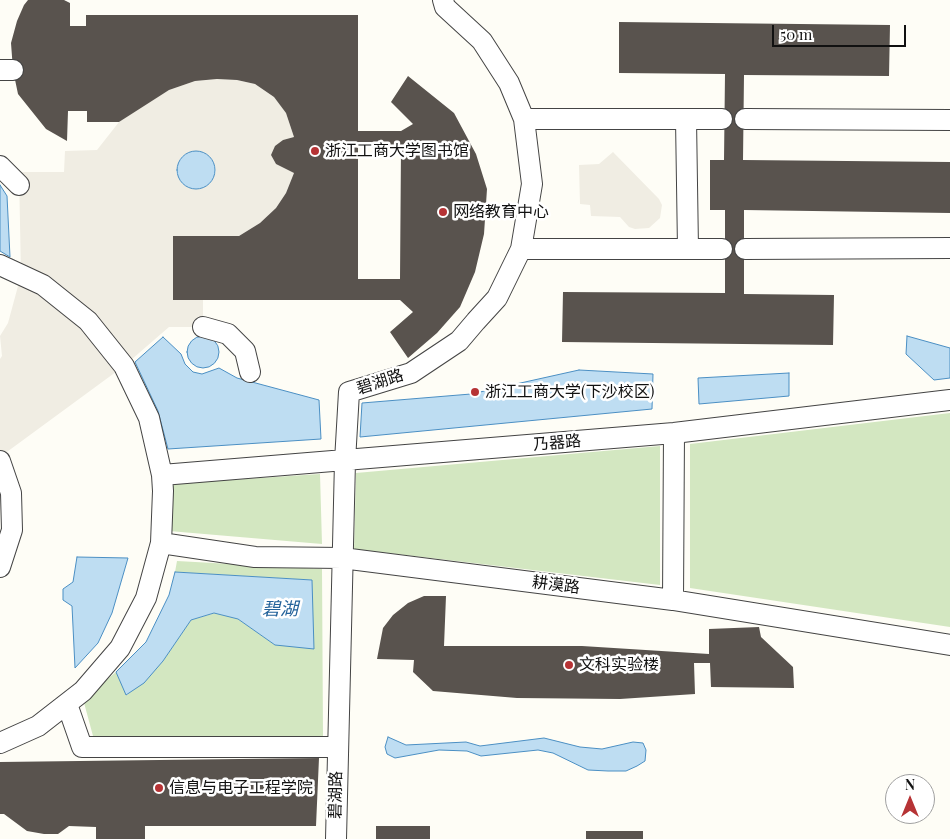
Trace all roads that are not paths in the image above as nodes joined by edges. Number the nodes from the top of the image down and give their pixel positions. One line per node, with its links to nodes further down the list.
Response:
1 (443, 0): 2 (street, 碧湖路)
2 (524, 119): 3 (street); 10 (street, 碧湖路)
3 (686, 119): 4 (street); 11 (street)
4 (722, 119)
5 (745, 119): 6 (street)
6 (950, 120)
7 (0, 166): 8 (street)
8 (20, 185)
9 (950, 248): 13 (street)
10 (521, 249): 11 (street); 20 (street, 碧湖路)
11 (688, 249): 12 (street)
12 (722, 249)
13 (745, 249)
14 (0, 265): 21 (street)
15 (203, 327): 16 (street)
16 (250, 372)
17 (950, 400): 18 (street, 乃器路)
18 (674, 433): 20 (street, 乃器路); 25 (street)
19 (0, 461): 24 (street)
20 (345, 461): 21 (street, 乃器路); 23 (street, 碧湖路)
21 (162, 475): 22 (street)
22 (161, 544): 23 (street, 耕漠路); 27 (street)
23 (342, 558): 25 (street, 耕漠路); 29 (street, 碧湖路)
24 (0, 567)
25 (673, 600): 26 (street, 耕漠路)
26 (950, 645)
27 (67, 704): 28 (street); 29 (street)
28 (0, 744)
29 (337, 747): 30 (street, 碧湖路)
30 (336, 839)

